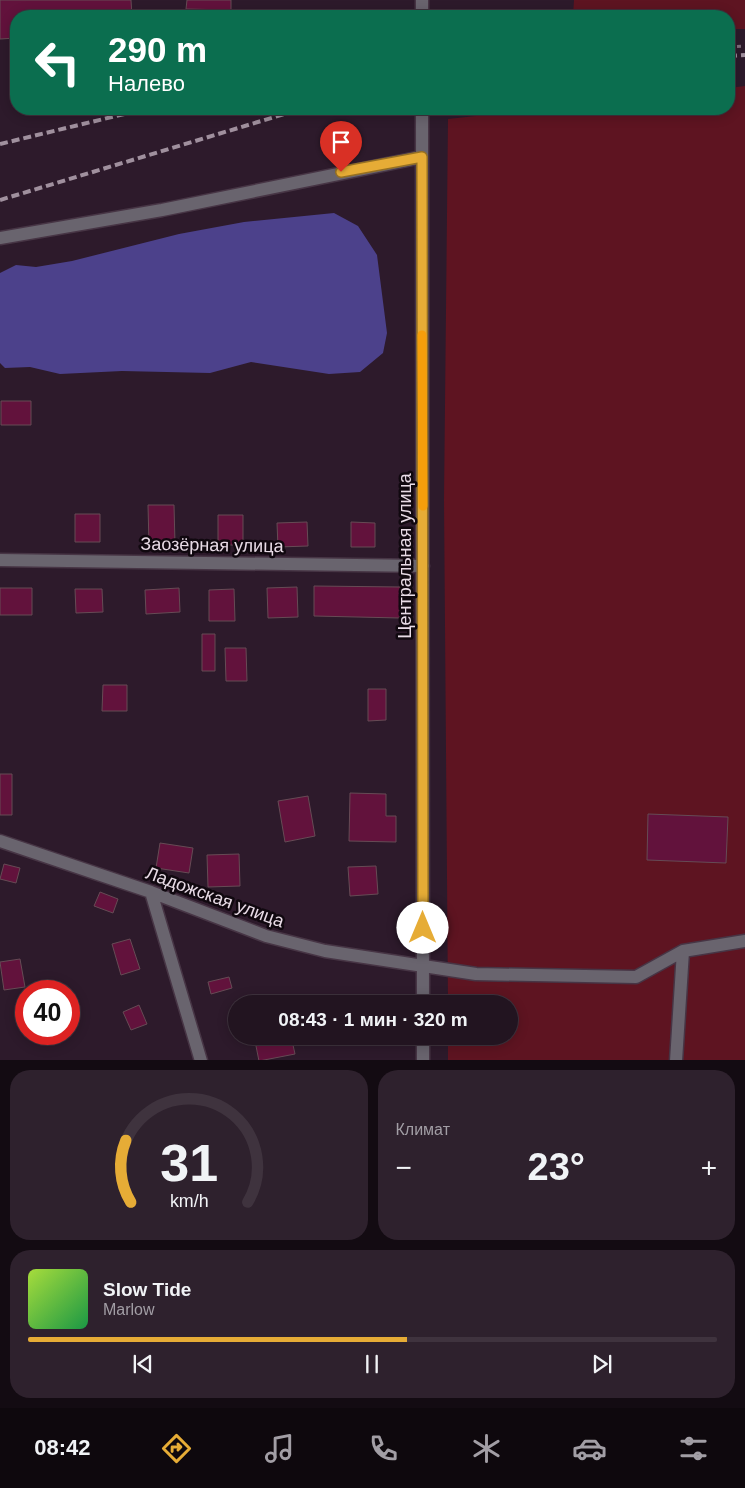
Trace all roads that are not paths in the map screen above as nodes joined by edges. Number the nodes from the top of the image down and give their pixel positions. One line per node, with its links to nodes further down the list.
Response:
1 (422, 115): 2 (street, Центральная улица)
2 (422, 157): 3 (street); 5 (street, Центральная улица)
3 (0, 238)
4 (0, 560): 5 (street, Заозёрная улица)
5 (423, 566): 10 (street, Центральная улица)
6 (0, 841): 7 (street, Ладожская улица)
7 (151, 892): 10 (street, Ладожская улица); 13 (street)
8 (745, 941): 9 (street, Ладожская улица)
9 (683, 951): 10 (street, Ладожская улица); 15 (street)
10 (423, 966): 11 (street, Центральная улица)
11 (423, 995)
12 (423, 1045): 14 (street)
13 (201, 1060)
14 (423, 1060)
15 (676, 1060)

